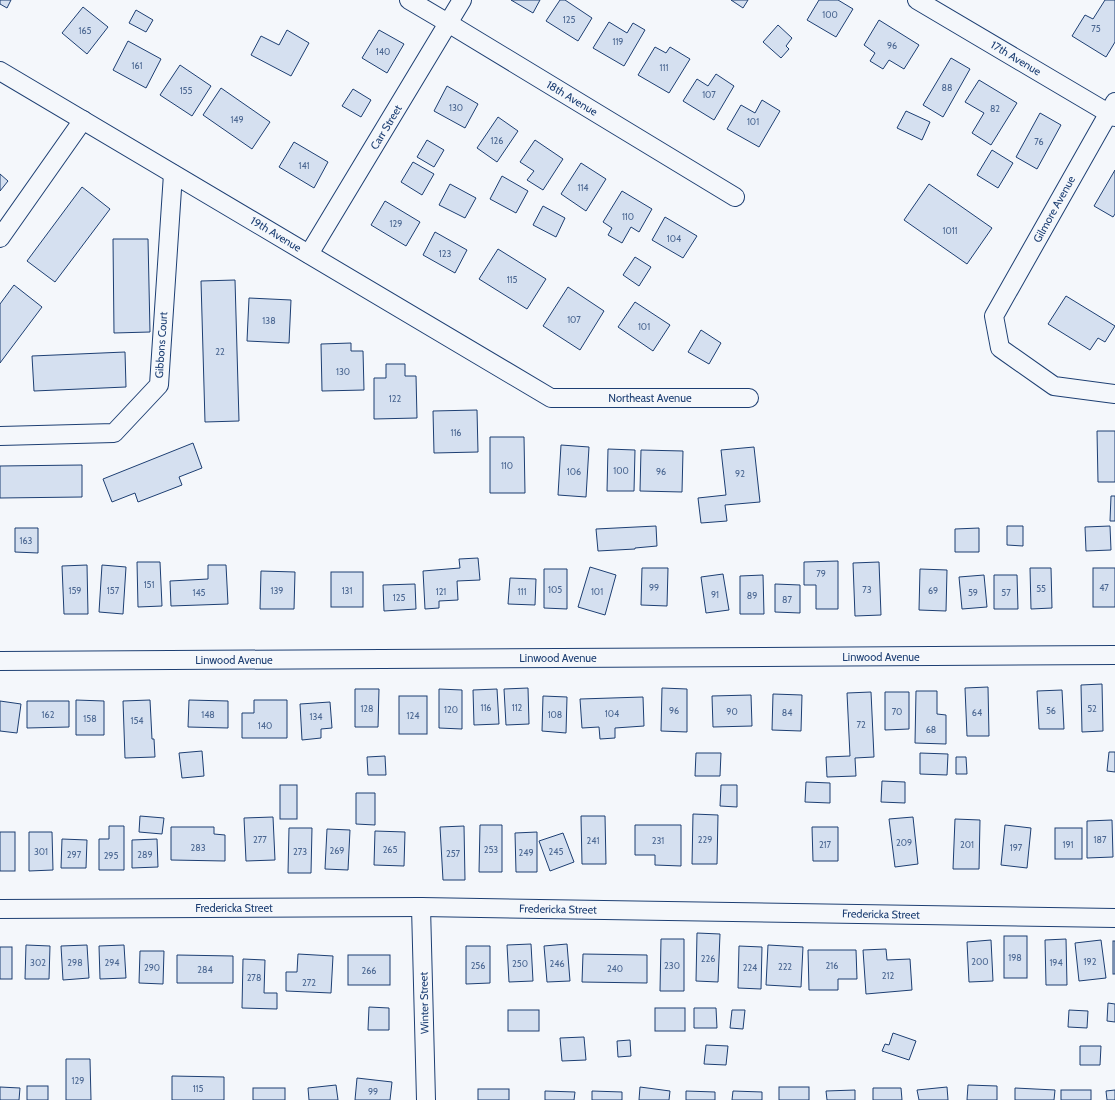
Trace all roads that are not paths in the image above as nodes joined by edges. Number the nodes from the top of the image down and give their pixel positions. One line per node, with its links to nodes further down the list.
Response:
1 (408, 0): 4 (street, 18th Avenue)
2 (462, 0): 4 (street, Carr Street)
3 (917, 0): 6 (street, 17th Avenue)
4 (448, 23): 9 (street, 18th Avenue); 11 (street, Carr Street)
5 (0, 71): 7 (street, 19th Avenue)
6 (1113, 111): 12 (street, Gilmore Avenue)
7 (83, 120): 8 (street, 19th Avenue); 10 (street)
8 (173, 174): 11 (street, 19th Avenue); 15 (street, Gibbons Court)
9 (735, 197)
10 (0, 238)
11 (310, 254): 13 (street, 19th Avenue)
12 (1115, 394)
13 (551, 398): 14 (street, Northeast Avenue)
14 (749, 398)
15 (0, 436)
16 (1115, 655): 17 (street, Linwood Avenue)
17 (0, 661)
18 (422, 907): 19 (street, Fredericka Street); 20 (street, Fredericka Street); 21 (street, Winter Street)
19 (0, 909)
20 (1115, 918)
21 (426, 1100)

